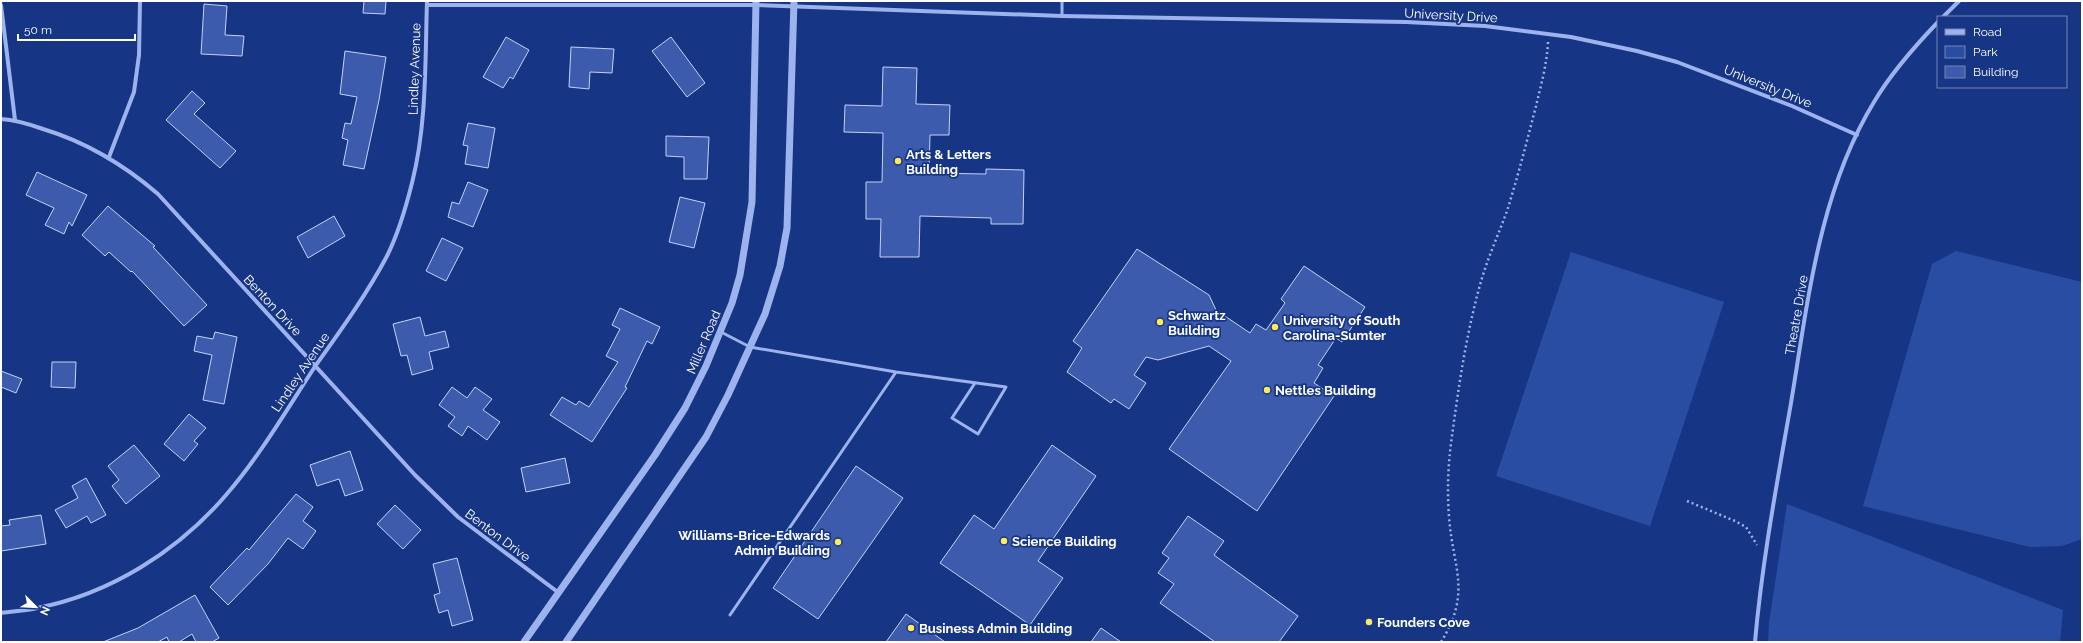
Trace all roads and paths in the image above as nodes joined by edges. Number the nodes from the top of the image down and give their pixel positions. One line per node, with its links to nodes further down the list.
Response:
1 (140, 1): 15 (street)
2 (1062, 1): 8 (lane)
3 (1959, 1): 9 (street)
4 (427, 3): 5 (street, University Drive); 18 (street, Lindley Avenue)
5 (756, 3): 6 (street, University Drive); 16 (street, Miller Road)
6 (794, 4): 8 (street, University Drive); 17 (street)
7 (1, 5): 13 (street)
8 (1062, 16): 11 (street, University Drive)
9 (1944, 16)
10 (1937, 23): 14 (street, Theatre Drive)
11 (1549, 34): 14 (street, University Drive); 28 (path)
12 (1, 119): 13 (street, Benton Drive)
13 (15, 120): 15 (street, Benton Drive)
14 (1857, 135): 22 (street, Theatre Drive)
15 (109, 158): 18 (street, Benton Drive)
16 (721, 332): 17 (lane); 23 (street, Miller Road)
17 (750, 347): 19 (lane); 27 (street)
18 (316, 366): 23 (street, Benton Drive); 24 (street, Lindley Avenue)
19 (896, 372): 20 (lane); 25 (lane)
20 (975, 383): 20 (lane)
21 (1687, 501): 22 (path)
22 (1765, 551): 29 (street, Theatre Drive)
23 (559, 593): 26 (street, Miller Road)
24 (1, 613)
25 (730, 615)
26 (524, 642)
27 (566, 642)
28 (1441, 642)
29 (1755, 642)

